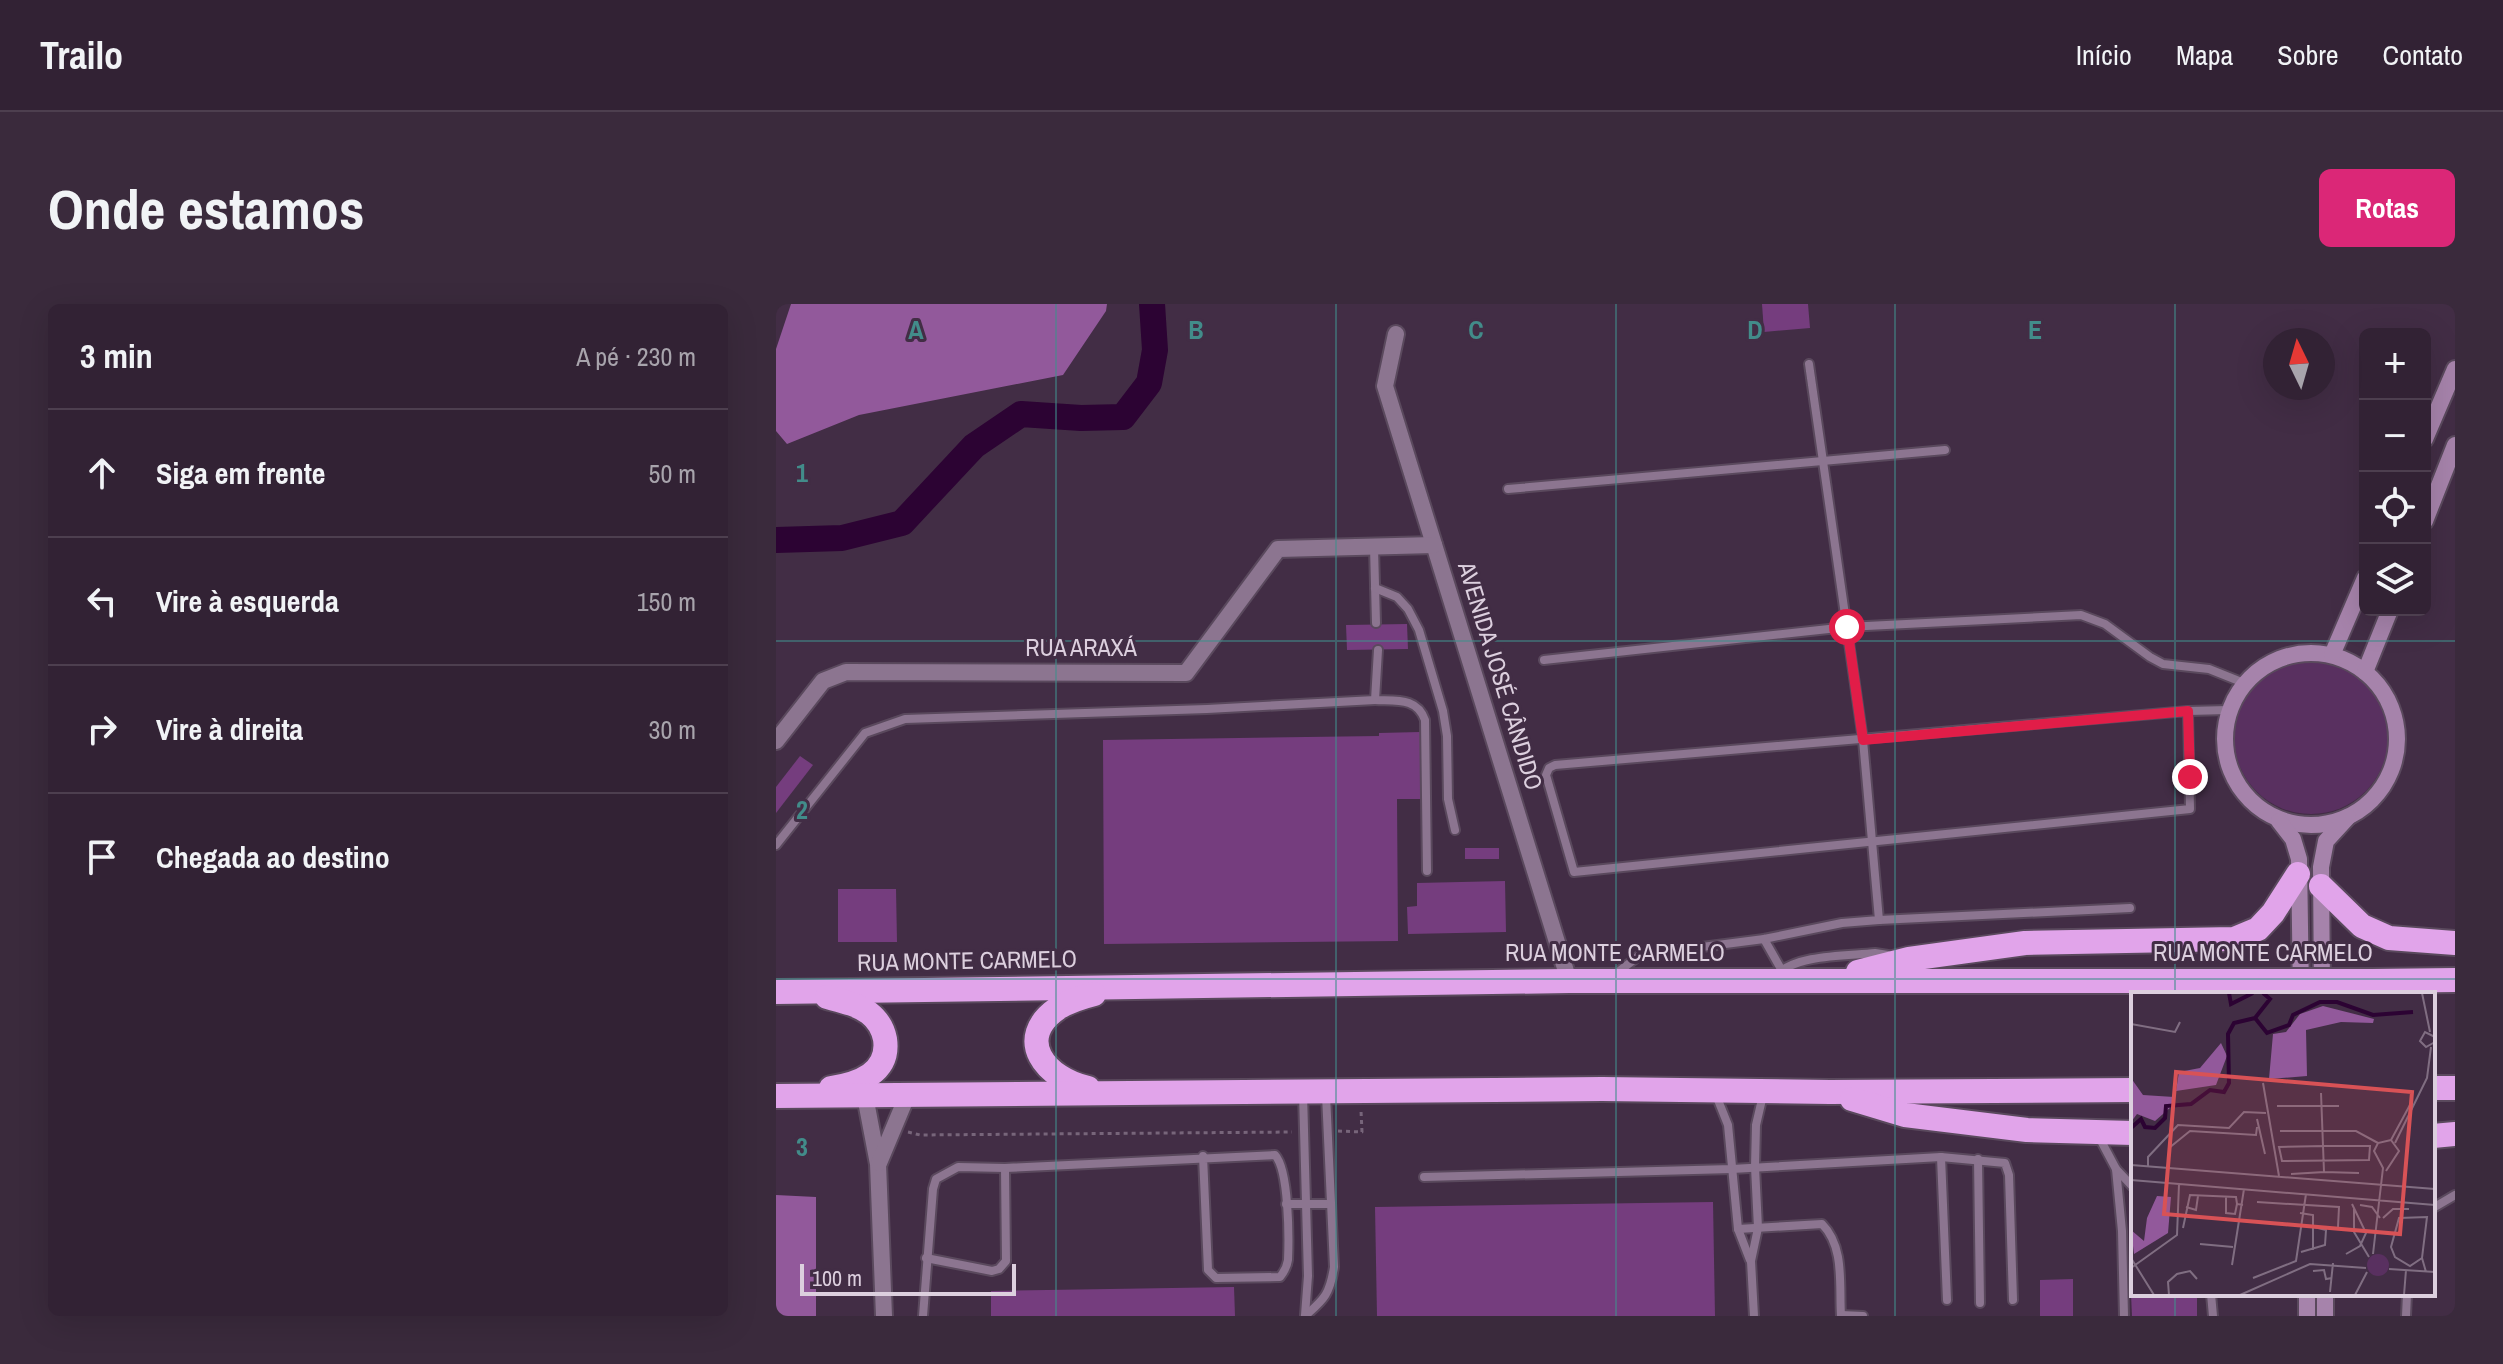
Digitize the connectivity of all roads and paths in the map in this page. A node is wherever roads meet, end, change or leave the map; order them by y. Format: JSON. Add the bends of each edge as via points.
{"nodes":[{"id":1,"x":1396,"y":334,"type":"dead end"},
{"id":2,"x":1809,"y":364,"type":"dead end"},
{"id":3,"x":2455,"y":369,"type":"edge"},
{"id":4,"x":2431,"y":425,"type":"edge"},
{"id":5,"x":2455,"y":445,"type":"edge"},
{"id":6,"x":1945,"y":450,"type":"dead end"},
{"id":7,"x":1823,"y":460,"type":"junction"},
{"id":8,"x":1508,"y":489,"type":"dead end"},
{"id":9,"x":2431,"y":506,"type":"edge"},
{"id":10,"x":1434,"y":545,"type":"junction"},
{"id":11,"x":1374,"y":546,"type":"junction"},
{"id":12,"x":1375,"y":588,"type":"junction"},
{"id":13,"x":2359,"y":592,"type":"edge"},
{"id":14,"x":2388,"y":616,"type":"edge"},
{"id":15,"x":1376,"y":623,"type":"dead end"},
{"id":16,"x":1847,"y":627,"type":"junction"},
{"id":17,"x":1378,"y":650,"type":"dead end"},
{"id":18,"x":2332,"y":655,"type":"junction"},
{"id":19,"x":1544,"y":660,"type":"dead end"},
{"id":20,"x":2365,"y":672,"type":"junction"},
{"id":21,"x":2244,"y":683,"type":"junction"},
{"id":22,"x":1375,"y":700,"type":"junction"},
{"id":23,"x":2228,"y":710,"type":"junction"},
{"id":24,"x":2188,"y":711,"type":"junction"},
{"id":25,"x":1863,"y":740,"type":"junction"},
{"id":26,"x":776,"y":741,"type":"edge"},
{"id":27,"x":2348,"y":817,"type":"junction"},
{"id":28,"x":2279,"y":821,"type":"junction"},
{"id":29,"x":1455,"y":830,"type":"dead end"},
{"id":30,"x":1873,"y":840,"type":"junction"},
{"id":31,"x":776,"y":845,"type":"edge"},
{"id":32,"x":1427,"y":871,"type":"dead end"},
{"id":33,"x":2298,"y":874,"type":"junction"},
{"id":34,"x":2321,"y":886,"type":"junction"},
{"id":35,"x":2130,"y":908,"type":"dead end"},
{"id":36,"x":1879,"y":920,"type":"junction"},
{"id":37,"x":1764,"y":939,"type":"junction"},
{"id":38,"x":2455,"y":943,"type":"edge"},
{"id":39,"x":1909,"y":959,"type":"junction"},
{"id":40,"x":1776,"y":975,"type":"junction"},
{"id":41,"x":1832,"y":980,"type":"junction"},
{"id":42,"x":2455,"y":980,"type":"edge"},
{"id":43,"x":1569,"y":981,"type":"junction"},
{"id":44,"x":1606,"y":981,"type":"junction"},
{"id":45,"x":1124,"y":988,"type":"junction"},
{"id":46,"x":780,"y":992,"type":"edge"},
{"id":47,"x":2301,"y":992,"type":"edge"},
{"id":48,"x":2322,"y":992,"type":"edge"},
{"id":49,"x":1714,"y":1090,"type":"junction"},
{"id":50,"x":1764,"y":1090,"type":"junction"},
{"id":51,"x":2131,"y":1090,"type":"edge"},
{"id":52,"x":1314,"y":1092,"type":"junction"},
{"id":53,"x":1360,"y":1092,"type":"junction"},
{"id":54,"x":1830,"y":1092,"type":"junction"},
{"id":55,"x":1113,"y":1094,"type":"junction"},
{"id":56,"x":781,"y":1096,"type":"edge"},
{"id":57,"x":865,"y":1096,"type":"junction"},
{"id":58,"x":907,"y":1096,"type":"junction"},
{"id":59,"x":893,"y":1129,"type":"junction"},
{"id":60,"x":1326,"y":1131,"type":"junction"},
{"id":61,"x":1305,"y":1132,"type":"junction"},
{"id":62,"x":2097,"y":1133,"type":"junction"},
{"id":63,"x":2131,"y":1133,"type":"edge"},
{"id":64,"x":2455,"y":1134,"type":"edge"},
{"id":65,"x":2435,"y":1136,"type":"edge"},
{"id":66,"x":1203,"y":1156,"type":"junction"},
{"id":67,"x":1941,"y":1157,"type":"junction"},
{"id":68,"x":1978,"y":1159,"type":"junction"},
{"id":69,"x":878,"y":1164,"type":"junction"},
{"id":70,"x":1755,"y":1167,"type":"junction"},
{"id":71,"x":1005,"y":1168,"type":"junction"},
{"id":72,"x":1732,"y":1169,"type":"junction"},
{"id":73,"x":2116,"y":1169,"type":"junction"},
{"id":74,"x":1424,"y":1177,"type":"dead end"},
{"id":75,"x":2131,"y":1185,"type":"edge"},
{"id":76,"x":2455,"y":1195,"type":"edge"},
{"id":77,"x":1306,"y":1202,"type":"junction"},
{"id":78,"x":1286,"y":1204,"type":"junction"},
{"id":79,"x":1330,"y":1204,"type":"junction"},
{"id":80,"x":2435,"y":1207,"type":"edge"},
{"id":81,"x":1758,"y":1228,"type":"junction"},
{"id":82,"x":1738,"y":1229,"type":"junction"},
{"id":83,"x":926,"y":1258,"type":"junction"},
{"id":84,"x":1751,"y":1261,"type":"junction"},
{"id":85,"x":1308,"y":1293,"type":"junction"},
{"id":86,"x":2211,"y":1296,"type":"edge"},
{"id":87,"x":2407,"y":1296,"type":"edge"},
{"id":88,"x":1947,"y":1300,"type":"dead end"},
{"id":89,"x":2013,"y":1300,"type":"dead end"},
{"id":90,"x":1322,"y":1301,"type":"junction"},
{"id":91,"x":1980,"y":1303,"type":"dead end"},
{"id":92,"x":1841,"y":1315,"type":"edge"},
{"id":93,"x":884,"y":1316,"type":"edge"},
{"id":94,"x":923,"y":1316,"type":"edge"},
{"id":95,"x":1305,"y":1316,"type":"edge"},
{"id":96,"x":1754,"y":1316,"type":"edge"},
{"id":97,"x":1863,"y":1316,"type":"edge"},
{"id":98,"x":2124,"y":1316,"type":"edge"},
{"id":99,"x":2213,"y":1316,"type":"edge"},
{"id":100,"x":2406,"y":1316,"type":"edge"}],
"edges":[{"from":1,"to":10,"type":"street","name":"AVENIDA JOSÉ CÂNDIDO","via":[[1385,386]]},
{"from":2,"to":7,"type":"lane"},
{"from":3,"to":4,"type":"street"},
{"from":5,"to":9,"type":"street"},
{"from":6,"to":7,"type":"lane"},
{"from":7,"to":8,"type":"lane"},
{"from":7,"to":16,"type":"lane"},
{"from":10,"to":11,"type":"street"},
{"from":10,"to":43,"type":"street","name":"AVENIDA JOSÉ CÂNDIDO"},
{"from":11,"to":12,"type":"lane"},
{"from":11,"to":26,"type":"street","name":"RUA ARAXÁ","via":[[1278,549],[1186,673],[846,672],[823,681]]},
{"from":12,"to":15,"type":"lane"},
{"from":12,"to":29,"type":"lane","via":[[1397,597],[1419,630],[1443,711]]},
{"from":13,"to":18,"type":"street"},
{"from":14,"to":20,"type":"street"},
{"from":16,"to":19,"type":"lane"},
{"from":16,"to":21,"type":"lane","via":[[2081,615],[2105,624],[2163,664],[2209,669]]},
{"from":16,"to":25,"type":"lane"},
{"from":17,"to":22,"type":"lane"},
{"from":18,"to":20,"type":"street"},
{"from":18,"to":21,"type":"street","via":[[2300,653],[2269,663]]},
{"from":20,"to":27,"type":"street","via":[[2388,698],[2398,731],[2395,765],[2378,795]]},
{"from":21,"to":23,"type":"street"},
{"from":22,"to":31,"type":"lane","via":[[905,719],[865,733]]},
{"from":22,"to":32,"type":"lane","via":[[1412,702],[1425,720]]},
{"from":23,"to":24,"type":"lane"},
{"from":23,"to":28,"type":"street","via":[[2223,743],[2231,776],[2251,803]]},
{"from":24,"to":25,"type":"lane"},
{"from":24,"to":30,"type":"lane","via":[[2190,809]]},
{"from":25,"to":30,"type":"lane"},
{"from":25,"to":30,"type":"lane","via":[[1555,765],[1546,775],[1574,872]]},
{"from":27,"to":28,"type":"street","via":[[2316,827]]},
{"from":27,"to":34,"type":"street","via":[[2326,841]]},
{"from":28,"to":33,"type":"street","via":[[2293,839]]},
{"from":30,"to":36,"type":"lane"},
{"from":33,"to":39,"type":"highway","via":[[2258,929],[2234,939],[2025,943]]},
{"from":33,"to":47,"type":"street"},
{"from":34,"to":38,"type":"highway","via":[[2362,926],[2389,938]]},
{"from":34,"to":48,"type":"street"},
{"from":35,"to":36,"type":"lane"},
{"from":36,"to":37,"type":"lane"},
{"from":37,"to":40,"type":"lane"},
{"from":37,"to":44,"type":"lane","via":[[1640,955]]},
{"from":39,"to":40,"type":"lane","via":[[1875,953],[1797,961]]},
{"from":39,"to":41,"type":"highway"},
{"from":40,"to":41,"type":"highway","name":"RUA MONTE CARMELO"},
{"from":40,"to":44,"type":"highway","name":"RUA MONTE CARMELO"},
{"from":41,"to":42,"type":"highway","name":"RUA MONTE CARMELO","bridge":true},
{"from":43,"to":44,"type":"highway","name":"RUA MONTE CARMELO"},
{"from":43,"to":45,"type":"highway","name":"RUA MONTE CARMELO"},
{"from":45,"to":46,"type":"highway","name":"RUA MONTE CARMELO"},
{"from":45,"to":55,"type":"highway","via":[[1059,1007],[1039,1032],[1044,1066],[1057,1077]]},
{"from":46,"to":56,"type":"highway","via":[[859,1007],[880,1024],[885,1051],[882,1063],[859,1082]]},
{"from":49,"to":50,"type":"highway"},
{"from":49,"to":53,"type":"highway"},
{"from":49,"to":72,"type":"lane","via":[[1728,1125]]},
{"from":50,"to":54,"type":"highway"},
{"from":50,"to":70,"type":"lane"},
{"from":51,"to":54,"type":"highway"},
{"from":52,"to":53,"type":"highway"},
{"from":52,"to":55,"type":"highway"},
{"from":52,"to":60,"type":"lane"},
{"from":52,"to":61,"type":"lane"},
{"from":53,"to":60,"type":"path","via":[[1362,1132]]},
{"from":54,"to":62,"type":"highway","via":[[1905,1115]]},
{"from":55,"to":58,"type":"highway"},
{"from":56,"to":57,"type":"highway"},
{"from":57,"to":58,"type":"highway"},
{"from":57,"to":69,"type":"street"},
{"from":58,"to":59,"type":"street"},
{"from":59,"to":61,"type":"path","via":[[920,1135]]},
{"from":59,"to":69,"type":"street"},
{"from":60,"to":79,"type":"lane"},
{"from":61,"to":77,"type":"lane"},
{"from":62,"to":63,"type":"highway"},
{"from":62,"to":73,"type":"lane"},
{"from":64,"to":65,"type":"highway"},
{"from":66,"to":71,"type":"lane"},
{"from":66,"to":78,"type":"lane","via":[[1275,1155],[1281,1163]]},
{"from":66,"to":78,"type":"lane","via":[[1211,1276],[1280,1277],[1288,1262]]},
{"from":67,"to":68,"type":"lane"},
{"from":67,"to":70,"type":"lane"},
{"from":67,"to":88,"type":"lane"},
{"from":68,"to":89,"type":"lane","via":[[2005,1163],[2009,1175]]},
{"from":68,"to":91,"type":"lane"},
{"from":69,"to":93,"type":"street"},
{"from":70,"to":72,"type":"lane"},
{"from":70,"to":81,"type":"lane"},
{"from":71,"to":83,"type":"lane","via":[[958,1167],[936,1179]]},
{"from":71,"to":83,"type":"lane","via":[[1006,1261],[999,1269]]},
{"from":72,"to":74,"type":"lane"},
{"from":72,"to":82,"type":"lane"},
{"from":73,"to":75,"type":"lane"},
{"from":73,"to":98,"type":"lane"},
{"from":76,"to":80,"type":"lane"},
{"from":77,"to":78,"type":"lane"},
{"from":77,"to":79,"type":"lane"},
{"from":77,"to":85,"type":"lane"},
{"from":79,"to":90,"type":"lane","via":[[1334,1267]]},
{"from":81,"to":82,"type":"lane"},
{"from":81,"to":84,"type":"lane"},
{"from":81,"to":92,"type":"lane","via":[[1822,1224],[1833,1234]]},
{"from":82,"to":84,"type":"lane"},
{"from":83,"to":94,"type":"lane"},
{"from":84,"to":96,"type":"lane"},
{"from":85,"to":90,"type":"lane"},
{"from":85,"to":95,"type":"lane"},
{"from":86,"to":99,"type":"lane"},
{"from":87,"to":100,"type":"lane"},
{"from":90,"to":95,"type":"lane"},
{"from":92,"to":97,"type":"lane"}]}
